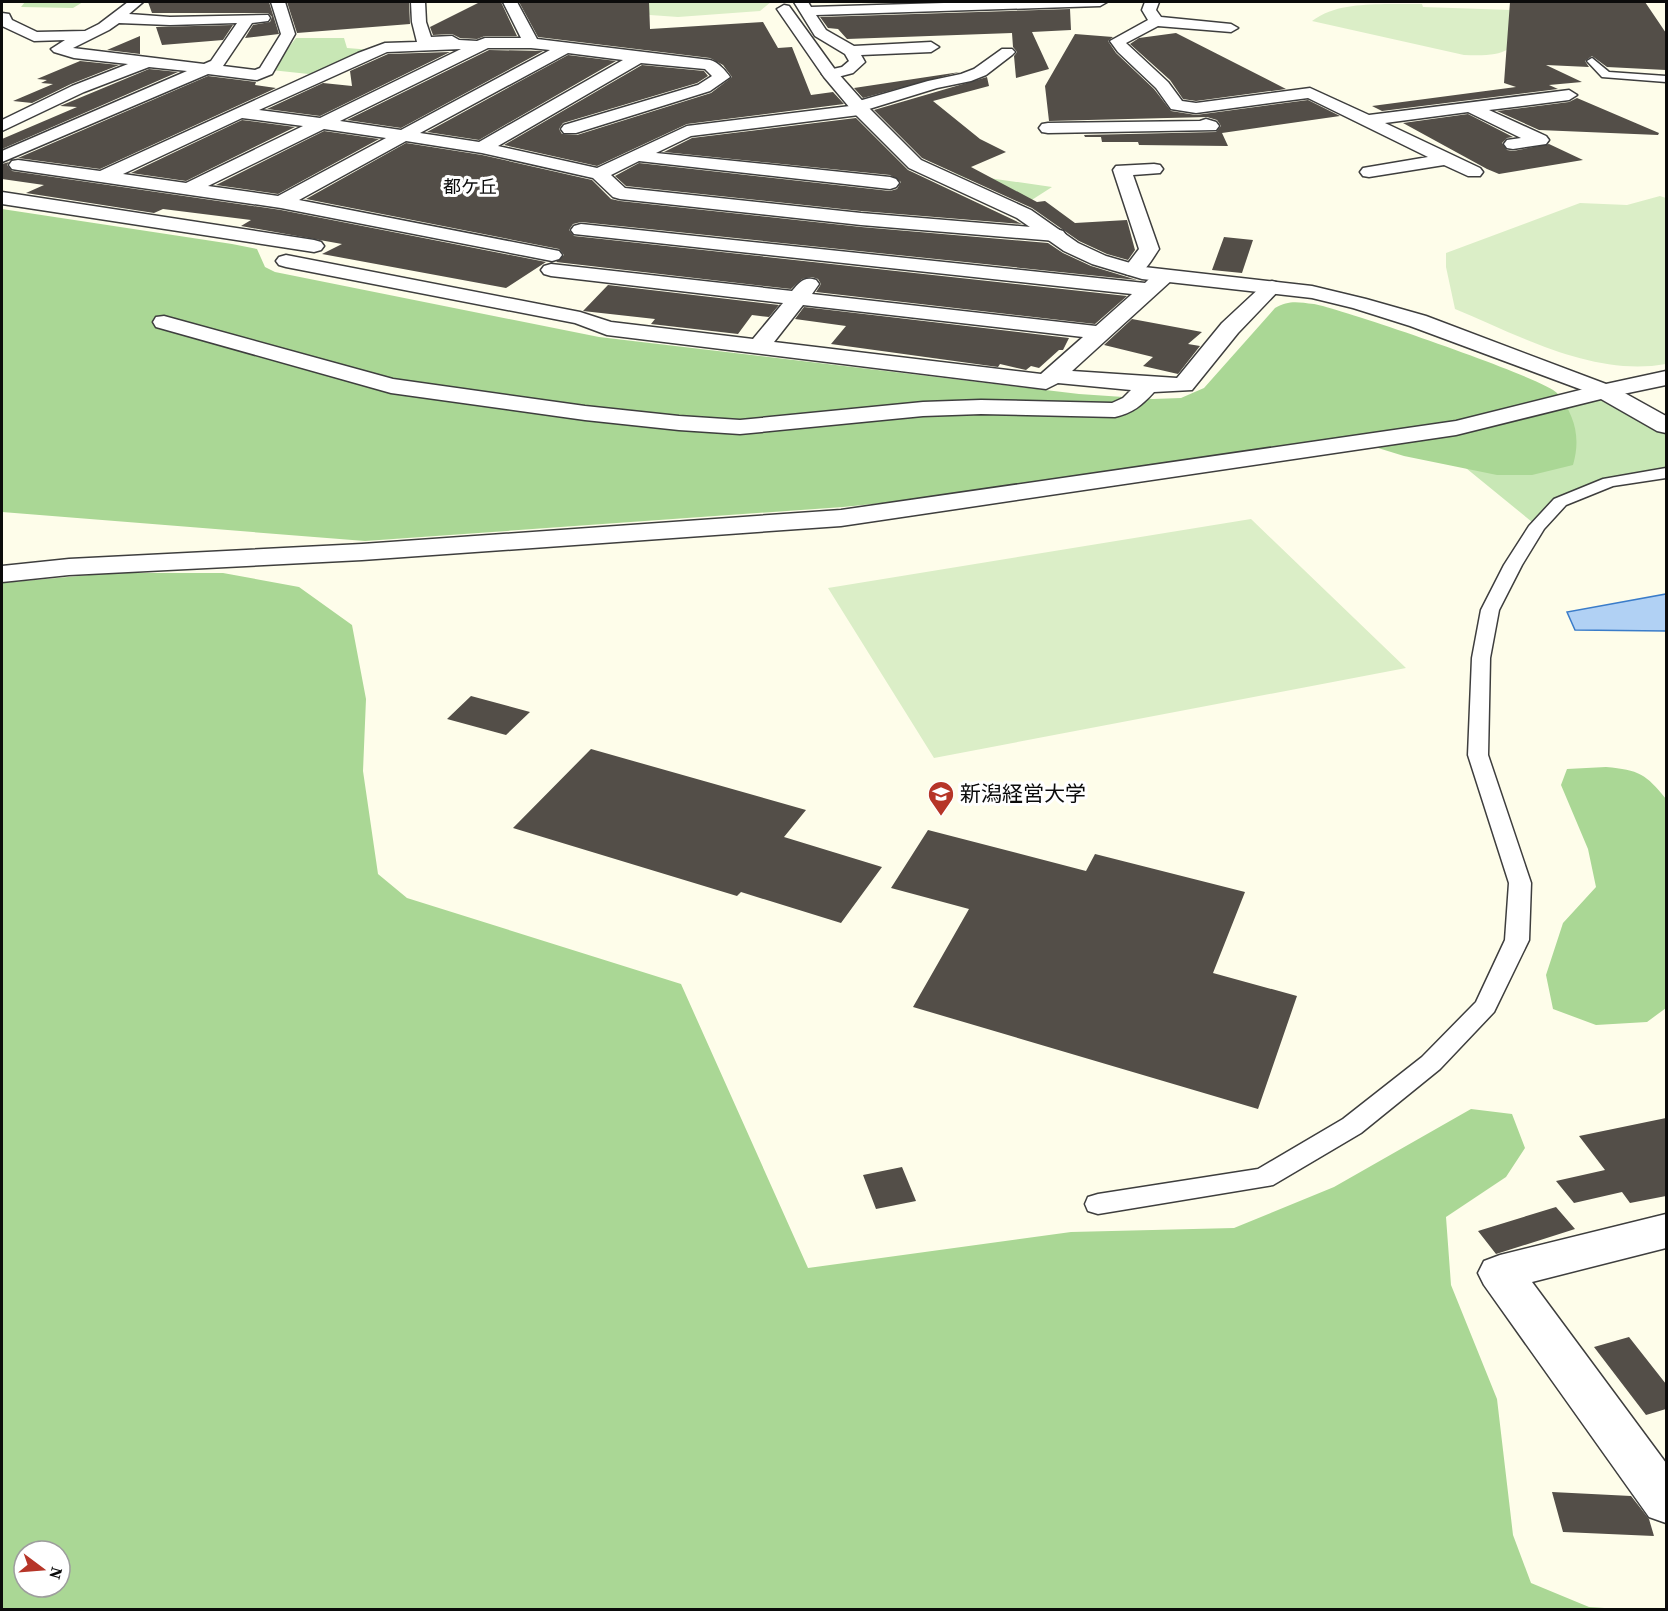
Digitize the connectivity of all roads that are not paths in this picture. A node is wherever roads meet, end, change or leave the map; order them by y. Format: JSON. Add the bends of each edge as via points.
{"nodes":[{"id":1,"x":136,"y":2,"type":"edge"},
{"id":2,"x":418,"y":2,"type":"edge"},
{"id":3,"x":510,"y":2,"type":"edge"},
{"id":4,"x":825,"y":2,"type":"edge"},
{"id":5,"x":1101,"y":2,"type":"edge"},
{"id":6,"x":1152,"y":2,"type":"edge"},
{"id":7,"x":802,"y":5,"type":"edge"},
{"id":8,"x":1038,"y":8,"type":"edge"},
{"id":9,"x":280,"y":9,"type":"edge"},
{"id":10,"x":784,"y":9,"type":"dead end"},
{"id":11,"x":6,"y":15,"type":"edge"},
{"id":12,"x":246,"y":20,"type":"junction"},
{"id":13,"x":1156,"y":21,"type":"junction"},
{"id":14,"x":110,"y":22,"type":"junction"},
{"id":15,"x":815,"y":24,"type":"junction"},
{"id":16,"x":1231,"y":28,"type":"dead end"},
{"id":17,"x":88,"y":34,"type":"junction"},
{"id":18,"x":173,"y":36,"type":"dead end"},
{"id":19,"x":34,"y":37,"type":"junction"},
{"id":20,"x":530,"y":39,"type":"junction"},
{"id":21,"x":484,"y":43,"type":"junction"},
{"id":22,"x":12,"y":44,"type":"dead end"},
{"id":23,"x":931,"y":47,"type":"dead end"},
{"id":24,"x":563,"y":49,"type":"junction"},
{"id":25,"x":851,"y":51,"type":"junction"},
{"id":26,"x":1007,"y":52,"type":"dead end"},
{"id":27,"x":638,"y":58,"type":"junction"},
{"id":28,"x":1592,"y":61,"type":"dead end"},
{"id":29,"x":147,"y":62,"type":"junction"},
{"id":30,"x":207,"y":69,"type":"junction"},
{"id":31,"x":266,"y":71,"type":"junction"},
{"id":32,"x":231,"y":72,"type":"junction"},
{"id":33,"x":830,"y":74,"type":"junction"},
{"id":34,"x":318,"y":77,"type":"junction"},
{"id":35,"x":1666,"y":79,"type":"edge"},
{"id":36,"x":1569,"y":95,"type":"dead end"},
{"id":37,"x":1177,"y":105,"type":"junction"},
{"id":38,"x":1472,"y":108,"type":"junction"},
{"id":39,"x":638,"y":109,"type":"junction"},
{"id":40,"x":859,"y":109,"type":"junction"},
{"id":41,"x":240,"y":113,"type":"junction"},
{"id":42,"x":1367,"y":120,"type":"junction"},
{"id":43,"x":321,"y":123,"type":"junction"},
{"id":44,"x":676,"y":123,"type":"junction"},
{"id":45,"x":2,"y":126,"type":"edge"},
{"id":46,"x":1048,"y":128,"type":"dead end"},
{"id":47,"x":570,"y":129,"type":"dead end"},
{"id":48,"x":407,"y":135,"type":"junction"},
{"id":49,"x":1514,"y":144,"type":"dead end"},
{"id":50,"x":482,"y":148,"type":"junction"},
{"id":51,"x":637,"y":156,"type":"junction"},
{"id":52,"x":2,"y":157,"type":"edge"},
{"id":53,"x":1446,"y":159,"type":"junction"},
{"id":54,"x":915,"y":164,"type":"junction"},
{"id":55,"x":10,"y":168,"type":"edge"},
{"id":56,"x":1154,"y":170,"type":"dead end"},
{"id":57,"x":1369,"y":172,"type":"dead end"},
{"id":58,"x":1474,"y":172,"type":"dead end"},
{"id":59,"x":599,"y":174,"type":"junction"},
{"id":60,"x":104,"y":176,"type":"junction"},
{"id":61,"x":890,"y":183,"type":"junction"},
{"id":62,"x":188,"y":189,"type":"junction"},
{"id":63,"x":2,"y":198,"type":"edge"},
{"id":64,"x":281,"y":202,"type":"junction"},
{"id":65,"x":610,"y":204,"type":"junction"},
{"id":66,"x":372,"y":218,"type":"junction"},
{"id":67,"x":861,"y":219,"type":"junction"},
{"id":68,"x":581,"y":230,"type":"junction"},
{"id":69,"x":1056,"y":235,"type":"junction"},
{"id":70,"x":314,"y":246,"type":"junction"},
{"id":71,"x":831,"y":256,"type":"junction"},
{"id":72,"x":1133,"y":270,"type":"junction"},
{"id":73,"x":551,"y":277,"type":"junction"},
{"id":74,"x":1157,"y":283,"type":"junction"},
{"id":75,"x":1272,"y":287,"type":"junction"},
{"id":76,"x":798,"y":297,"type":"junction"},
{"id":77,"x":580,"y":318,"type":"junction"},
{"id":78,"x":164,"y":322,"type":"dead end"},
{"id":79,"x":1101,"y":333,"type":"junction"},
{"id":80,"x":758,"y":347,"type":"junction"},
{"id":81,"x":1052,"y":376,"type":"junction"},
{"id":82,"x":1666,"y":378,"type":"edge"},
{"id":83,"x":1149,"y":384,"type":"junction"},
{"id":84,"x":1604,"y":391,"type":"junction"},
{"id":85,"x":1666,"y":426,"type":"edge"},
{"id":86,"x":1666,"y":473,"type":"edge"},
{"id":87,"x":2,"y":574,"type":"edge"},
{"id":88,"x":1098,"y":1204,"type":"dead end"},
{"id":89,"x":1666,"y":1231,"type":"edge"},
{"id":90,"x":1666,"y":1501,"type":"edge"}],
"edges":[{"from":1,"to":14,"type":"street"},
{"from":2,"to":20,"type":"street","via":[[425,42]]},
{"from":3,"to":20,"type":"street"},
{"from":4,"to":7,"type":"street"},
{"from":5,"to":8,"type":"street"},
{"from":6,"to":13,"type":"street","via":[[1149,10]]},
{"from":7,"to":8,"type":"street"},
{"from":7,"to":15,"type":"street"},
{"from":8,"to":15,"type":"street"},
{"from":9,"to":12,"type":"street"},
{"from":9,"to":31,"type":"street","via":[[288,34]]},
{"from":10,"to":33,"type":"street"},
{"from":11,"to":19,"type":"street","via":[[5,22]]},
{"from":12,"to":14,"type":"street"},
{"from":12,"to":30,"type":"street","via":[[226,42],[217,64]]},
{"from":13,"to":16,"type":"street"},
{"from":13,"to":37,"type":"street","via":[[1118,41],[1162,84]]},
{"from":14,"to":17,"type":"street"},
{"from":14,"to":18,"type":"street"},
{"from":15,"to":25,"type":"street","via":[[820,33]]},
{"from":17,"to":19,"type":"street"},
{"from":17,"to":29,"type":"street","via":[[59,49]]},
{"from":19,"to":22,"type":"street"},
{"from":20,"to":21,"type":"street"},
{"from":20,"to":24,"type":"street"},
{"from":21,"to":34,"type":"street","via":[[385,48]]},
{"from":21,"to":43,"type":"street"},
{"from":23,"to":25,"type":"street"},
{"from":24,"to":27,"type":"street"},
{"from":24,"to":48,"type":"street"},
{"from":25,"to":33,"type":"street","via":[[857,62],[847,70]]},
{"from":26,"to":40,"type":"street","via":[[965,78]]},
{"from":27,"to":39,"type":"street","via":[[710,65],[722,77],[704,88]]},
{"from":27,"to":50,"type":"street"},
{"from":28,"to":35,"type":"lane","via":[[1606,75]]},
{"from":29,"to":30,"type":"street"},
{"from":29,"to":45,"type":"street","via":[[78,89]]},
{"from":30,"to":32,"type":"street"},
{"from":30,"to":52,"type":"street"},
{"from":31,"to":32,"type":"street","via":[[257,75]]},
{"from":31,"to":34,"type":"street"},
{"from":32,"to":55,"type":"street"},
{"from":33,"to":40,"type":"street"},
{"from":34,"to":41,"type":"street"},
{"from":36,"to":38,"type":"street"},
{"from":37,"to":42,"type":"street","via":[[1196,108],[1310,93]]},
{"from":37,"to":46,"type":"street","via":[[1210,126]]},
{"from":38,"to":42,"type":"street"},
{"from":38,"to":49,"type":"street","via":[[1540,140]]},
{"from":39,"to":44,"type":"street"},
{"from":39,"to":47,"type":"street"},
{"from":40,"to":44,"type":"street"},
{"from":40,"to":54,"type":"street"},
{"from":41,"to":43,"type":"street"},
{"from":41,"to":60,"type":"street"},
{"from":42,"to":53,"type":"street"},
{"from":43,"to":48,"type":"street"},
{"from":43,"to":62,"type":"street"},
{"from":44,"to":51,"type":"street"},
{"from":48,"to":50,"type":"street"},
{"from":48,"to":64,"type":"street"},
{"from":50,"to":59,"type":"street"},
{"from":51,"to":59,"type":"street"},
{"from":51,"to":61,"type":"street"},
{"from":53,"to":57,"type":"street"},
{"from":53,"to":58,"type":"street"},
{"from":54,"to":61,"type":"street"},
{"from":54,"to":69,"type":"street","via":[[993,198]]},
{"from":55,"to":60,"type":"street"},
{"from":56,"to":72,"type":"street","via":[[1122,170],[1149,249]]},
{"from":59,"to":65,"type":"street"},
{"from":60,"to":62,"type":"street"},
{"from":61,"to":67,"type":"street"},
{"from":62,"to":64,"type":"street"},
{"from":63,"to":70,"type":"street"},
{"from":64,"to":66,"type":"street"},
{"from":65,"to":67,"type":"street"},
{"from":65,"to":68,"type":"street"},
{"from":66,"to":70,"type":"street"},
{"from":66,"to":73,"type":"street"},
{"from":67,"to":69,"type":"street"},
{"from":67,"to":71,"type":"street"},
{"from":68,"to":71,"type":"street"},
{"from":68,"to":73,"type":"street"},
{"from":69,"to":72,"type":"street","via":[[1090,256]]},
{"from":70,"to":77,"type":"street","via":[[286,261]]},
{"from":71,"to":74,"type":"street"},
{"from":71,"to":76,"type":"street"},
{"from":72,"to":74,"type":"street"},
{"from":73,"to":76,"type":"street"},
{"from":73,"to":77,"type":"street"},
{"from":74,"to":75,"type":"street"},
{"from":74,"to":79,"type":"street"},
{"from":75,"to":83,"type":"street","via":[[1230,328],[1184,385]]},
{"from":75,"to":84,"type":"street","via":[[1312,292],[1418,321]]},
{"from":76,"to":79,"type":"street"},
{"from":76,"to":80,"type":"street"},
{"from":77,"to":80,"type":"street","via":[[608,328]]},
{"from":78,"to":83,"type":"street","via":[[391,386],[585,414],[740,428],[969,407],[1115,410],[1131,403]]},
{"from":79,"to":81,"type":"street"},
{"from":80,"to":81,"type":"street","via":[[1046,382]]},
{"from":81,"to":83,"type":"street"},
{"from":82,"to":84,"type":"street"},
{"from":84,"to":85,"type":"street"},
{"from":84,"to":87,"type":"street","via":[[1456,428],[842,518]]},
{"from":86,"to":88,"type":"lane","via":[[1609,482],[1560,502],[1537,526],[1490,610],[1480,658],[1478,756],[1520,883],[1517,940],[1486,1006],[1431,1063],[1352,1126],[1264,1178]]},
{"from":89,"to":90,"type":"street","via":[[1500,1273]]}]}
